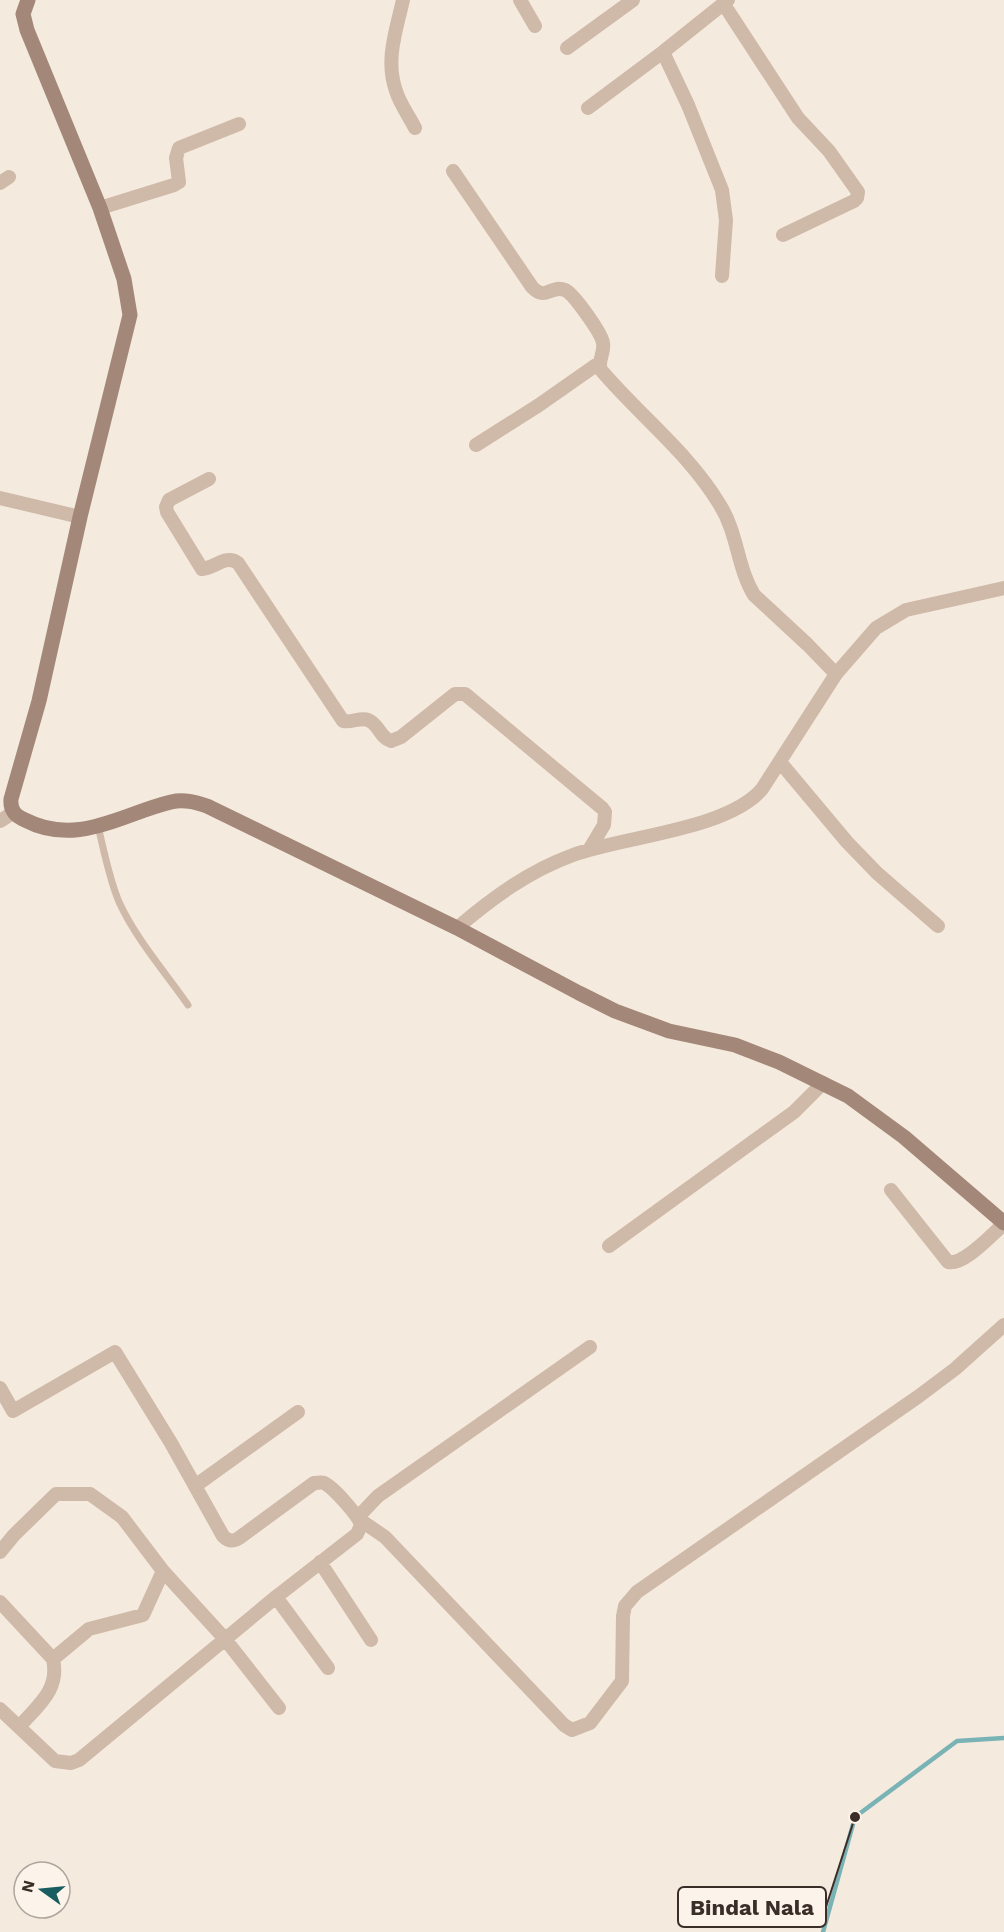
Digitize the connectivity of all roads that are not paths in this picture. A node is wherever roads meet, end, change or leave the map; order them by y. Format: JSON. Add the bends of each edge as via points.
{"nodes":[{"id":1,"x":28,"y":0,"type":"edge"},
{"id":2,"x":403,"y":0,"type":"edge"},
{"id":3,"x":520,"y":0,"type":"edge"},
{"id":4,"x":633,"y":0,"type":"edge"},
{"id":5,"x":726,"y":2,"type":"edge"},
{"id":6,"x":536,"y":26,"type":"dead end"},
{"id":7,"x":567,"y":48,"type":"dead end"},
{"id":8,"x":663,"y":52,"type":"junction"},
{"id":9,"x":588,"y":108,"type":"dead end"},
{"id":10,"x":239,"y":124,"type":"dead end"},
{"id":11,"x":415,"y":128,"type":"dead end"},
{"id":12,"x":453,"y":171,"type":"dead end"},
{"id":13,"x":100,"y":208,"type":"junction"},
{"id":14,"x":783,"y":235,"type":"dead end"},
{"id":15,"x":722,"y":276,"type":"dead end"},
{"id":16,"x":599,"y":363,"type":"junction"},
{"id":17,"x":476,"y":445,"type":"dead end"},
{"id":18,"x":209,"y":479,"type":"dead end"},
{"id":19,"x":0,"y":498,"type":"edge"},
{"id":20,"x":80,"y":516,"type":"junction"},
{"id":21,"x":1004,"y":588,"type":"edge"},
{"id":22,"x":836,"y":674,"type":"junction"},
{"id":23,"x":780,"y":762,"type":"junction"},
{"id":24,"x":14,"y":812,"type":"junction"},
{"id":25,"x":0,"y":821,"type":"edge"},
{"id":26,"x":98,"y":826,"type":"junction"},
{"id":27,"x":589,"y":850,"type":"junction"},
{"id":28,"x":938,"y":926,"type":"dead end"},
{"id":29,"x":457,"y":928,"type":"junction"},
{"id":30,"x":188,"y":1005,"type":"dead end"},
{"id":31,"x":823,"y":1083,"type":"junction"},
{"id":32,"x":891,"y":1190,"type":"dead end"},
{"id":33,"x":1004,"y":1223,"type":"edge"},
{"id":34,"x":609,"y":1246,"type":"dead end"},
{"id":35,"x":1003,"y":1327,"type":"edge"},
{"id":36,"x":590,"y":1347,"type":"dead end"},
{"id":37,"x":0,"y":1388,"type":"edge"},
{"id":38,"x":298,"y":1412,"type":"dead end"},
{"id":39,"x":195,"y":1486,"type":"junction"},
{"id":40,"x":359,"y":1518,"type":"junction"},
{"id":41,"x":0,"y":1552,"type":"edge"},
{"id":42,"x":320,"y":1562,"type":"junction"},
{"id":43,"x":163,"y":1571,"type":"junction"},
{"id":44,"x":276,"y":1597,"type":"junction"},
{"id":45,"x":0,"y":1602,"type":"edge"},
{"id":46,"x":225,"y":1639,"type":"junction"},
{"id":47,"x":371,"y":1640,"type":"dead end"},
{"id":48,"x":53,"y":1659,"type":"junction"},
{"id":49,"x":328,"y":1668,"type":"dead end"},
{"id":50,"x":0,"y":1708,"type":"edge"},
{"id":51,"x":279,"y":1708,"type":"dead end"},
{"id":52,"x":19,"y":1727,"type":"junction"}],
"edges":[{"from":1,"to":13,"type":"street","via":[[23,14],[27,30]]},
{"from":2,"to":11,"type":"street","via":[[390,71],[396,93]]},
{"from":3,"to":6,"type":"street"},
{"from":4,"to":7,"type":"street"},
{"from":5,"to":8,"type":"street"},
{"from":5,"to":14,"type":"street","via":[[798,118],[829,151],[858,192],[854,201]]},
{"from":8,"to":9,"type":"street"},
{"from":8,"to":15,"type":"street","via":[[722,190],[726,220]]},
{"from":10,"to":13,"type":"street","via":[[179,148],[179,182]]},
{"from":12,"to":16,"type":"street","via":[[532,287],[540,294],[557,288],[564,290],[577,302],[602,337],[604,348]]},
{"from":13,"to":20,"type":"street","via":[[124,279],[130,315]]},
{"from":16,"to":17,"type":"street"},
{"from":16,"to":22,"type":"street","via":[[606,376],[671,442],[712,493],[734,534],[742,569],[754,595]]},
{"from":18,"to":27,"type":"street","via":[[169,500],[167,512],[202,570],[228,560],[238,563],[343,721],[367,720],[391,741],[455,694],[465,694],[602,808],[604,825]]},
{"from":19,"to":20,"type":"street"},
{"from":20,"to":24,"type":"street","via":[[39,701],[11,799]]},
{"from":21,"to":22,"type":"street","via":[[906,610],[876,628]]},
{"from":22,"to":23,"type":"street"},
{"from":23,"to":27,"type":"street","via":[[755,796],[738,809]]},
{"from":23,"to":28,"type":"street","via":[[877,873]]},
{"from":24,"to":25,"type":"street"},
{"from":24,"to":26,"type":"street","via":[[36,826],[57,830]]},
{"from":26,"to":29,"type":"street","via":[[172,801],[193,801]]},
{"from":26,"to":30,"type":"lane","via":[[127,918]]},
{"from":27,"to":29,"type":"street","via":[[525,876]]},
{"from":29,"to":31,"type":"street","via":[[615,1011],[669,1031],[735,1045]]},
{"from":31,"to":33,"type":"street","via":[[848,1096],[904,1137]]},
{"from":31,"to":34,"type":"street","via":[[794,1112]]},
{"from":32,"to":33,"type":"street","via":[[948,1262],[954,1264]]},
{"from":35,"to":40,"type":"street","via":[[919,1396],[637,1592],[623,1616],[622,1681],[590,1723],[576,1729],[564,1725],[385,1537]]},
{"from":36,"to":40,"type":"street","via":[[378,1496]]},
{"from":37,"to":39,"type":"street","via":[[13,1411],[115,1352]]},
{"from":38,"to":39,"type":"street"},
{"from":39,"to":40,"type":"street","via":[[223,1536],[231,1541],[314,1483],[326,1484]]},
{"from":40,"to":42,"type":"street","via":[[357,1534]]},
{"from":41,"to":43,"type":"street","via":[[56,1494],[90,1494],[122,1517]]},
{"from":42,"to":44,"type":"street"},
{"from":42,"to":47,"type":"street"},
{"from":43,"to":46,"type":"street"},
{"from":43,"to":48,"type":"street","via":[[143,1615],[89,1629]]},
{"from":44,"to":46,"type":"street"},
{"from":44,"to":49,"type":"street"},
{"from":45,"to":48,"type":"street"},
{"from":46,"to":51,"type":"street"},
{"from":46,"to":52,"type":"street","via":[[79,1760],[56,1761]]},
{"from":48,"to":52,"type":"street","via":[[52,1688]]},
{"from":50,"to":52,"type":"street"}]}
